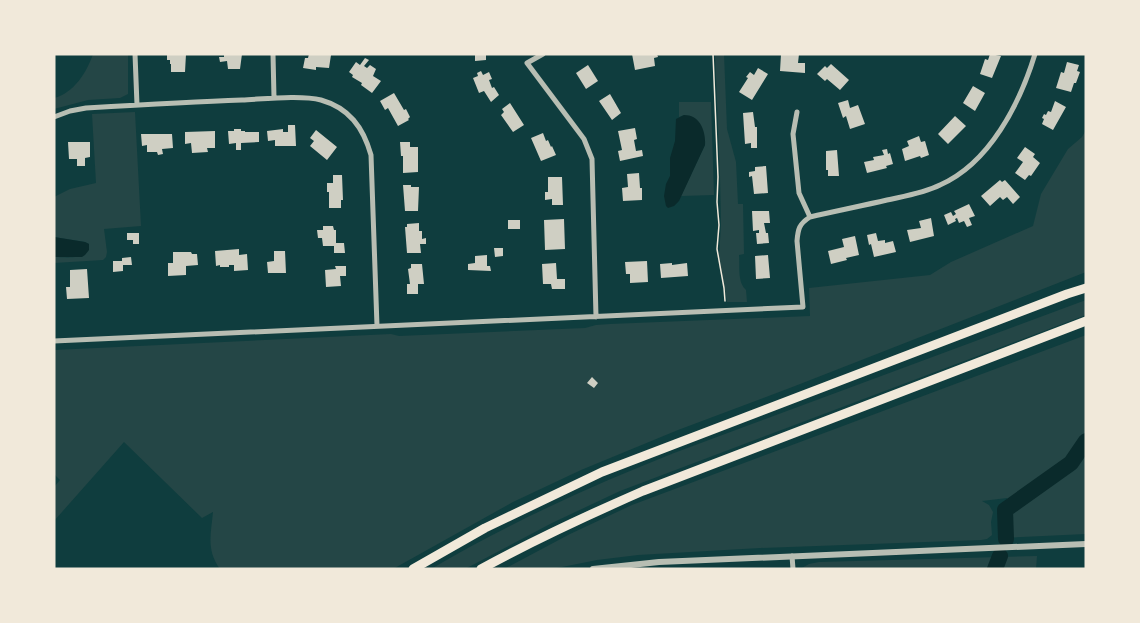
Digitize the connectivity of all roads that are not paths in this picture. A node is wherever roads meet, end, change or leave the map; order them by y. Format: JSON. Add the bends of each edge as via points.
{"nodes":[{"id":1,"x":135,"y":54,"type":"edge"},
{"id":2,"x":273,"y":54,"type":"edge"},
{"id":3,"x":543,"y":54,"type":"edge"},
{"id":4,"x":1035,"y":54,"type":"edge"},
{"id":5,"x":274,"y":98,"type":"junction"},
{"id":6,"x":137,"y":105,"type":"junction"},
{"id":7,"x":797,"y":112,"type":"dead end"},
{"id":8,"x":54,"y":117,"type":"edge"},
{"id":9,"x":810,"y":217,"type":"junction"},
{"id":10,"x":1086,"y":288,"type":"edge"},
{"id":11,"x":596,"y":317,"type":"junction"},
{"id":12,"x":1086,"y":321,"type":"edge"},
{"id":13,"x":377,"y":326,"type":"junction"},
{"id":14,"x":54,"y":341,"type":"edge"},
{"id":15,"x":1086,"y":544,"type":"edge"},
{"id":16,"x":792,"y":556,"type":"junction"},
{"id":17,"x":413,"y":569,"type":"edge"},
{"id":18,"x":481,"y":569,"type":"edge"},
{"id":19,"x":593,"y":569,"type":"edge"},
{"id":20,"x":793,"y":569,"type":"edge"}],
"edges":[{"from":1,"to":6,"type":"street"},
{"from":2,"to":5,"type":"street"},
{"from":3,"to":11,"type":"street","via":[[527,63],[584,139],[592,159]]},
{"from":4,"to":9,"type":"street","via":[[1027,78],[993,141],[956,177],[919,193]]},
{"from":5,"to":6,"type":"street"},
{"from":5,"to":13,"type":"street","via":[[322,100],[352,117],[364,134],[372,166]]},
{"from":6,"to":8,"type":"street","via":[[86,108]]},
{"from":7,"to":9,"type":"street","via":[[793,135],[799,193]]},
{"from":9,"to":11,"type":"street","via":[[798,230],[797,241],[803,307]]},
{"from":10,"to":17,"type":"highway","via":[[602,472],[485,528]]},
{"from":11,"to":13,"type":"street"},
{"from":12,"to":18,"type":"highway","via":[[643,491],[582,517]]},
{"from":13,"to":14,"type":"street"},
{"from":15,"to":16,"type":"street"},
{"from":16,"to":19,"type":"street"},
{"from":16,"to":20,"type":"street"}]}
